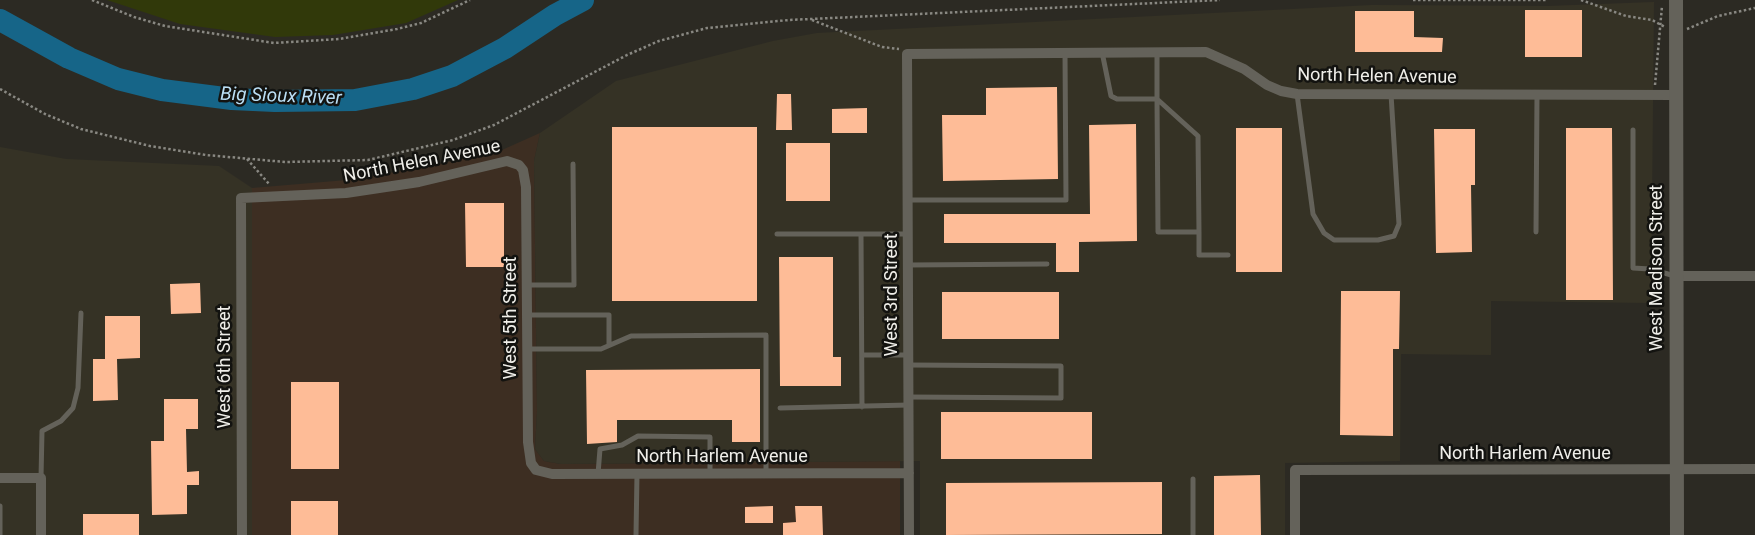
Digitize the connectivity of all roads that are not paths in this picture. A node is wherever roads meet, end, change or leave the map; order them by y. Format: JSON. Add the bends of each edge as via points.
{"nodes":[{"id":1,"x":1671,"y":5,"type":"edge"},
{"id":2,"x":1102,"y":52,"type":"junction"},
{"id":3,"x":1157,"y":52,"type":"junction"},
{"id":4,"x":1065,"y":53,"type":"junction"},
{"id":5,"x":907,"y":54,"type":"joint"},
{"id":6,"x":1297,"y":94,"type":"junction"},
{"id":7,"x":1391,"y":94,"type":"junction"},
{"id":8,"x":1537,"y":95,"type":"junction"},
{"id":9,"x":1676,"y":96,"type":"junction"},
{"id":10,"x":1156,"y":99,"type":"junction"},
{"id":11,"x":1633,"y":130,"type":"dead end"},
{"id":12,"x":573,"y":164,"type":"dead end"},
{"id":13,"x":519,"y":165,"type":"joint"},
{"id":14,"x":241,"y":198,"type":"joint"},
{"id":15,"x":908,"y":200,"type":"junction"},
{"id":16,"x":1199,"y":232,"type":"junction"},
{"id":17,"x":1536,"y":232,"type":"dead end"},
{"id":18,"x":777,"y":234,"type":"dead end"},
{"id":19,"x":861,"y":234,"type":"junction"},
{"id":20,"x":908,"y":234,"type":"junction"},
{"id":21,"x":1228,"y":255,"type":"dead end"},
{"id":22,"x":1047,"y":264,"type":"dead end"},
{"id":23,"x":908,"y":265,"type":"junction"},
{"id":24,"x":1675,"y":276,"type":"junction"},
{"id":25,"x":1755,"y":276,"type":"edge"},
{"id":26,"x":526,"y":284,"type":"junction"},
{"id":27,"x":81,"y":313,"type":"dead end"},
{"id":28,"x":527,"y":315,"type":"junction"},
{"id":29,"x":609,"y":344,"type":"junction"},
{"id":30,"x":527,"y":349,"type":"junction"},
{"id":31,"x":862,"y":355,"type":"junction"},
{"id":32,"x":909,"y":360,"type":"junction"},
{"id":33,"x":909,"y":401,"type":"junction"},
{"id":34,"x":862,"y":407,"type":"junction"},
{"id":35,"x":780,"y":408,"type":"dead end"},
{"id":36,"x":1755,"y":469,"type":"edge"},
{"id":37,"x":536,"y":470,"type":"joint"},
{"id":38,"x":1676,"y":470,"type":"junction"},
{"id":39,"x":910,"y":472,"type":"junction"},
{"id":40,"x":710,"y":473,"type":"junction"},
{"id":41,"x":766,"y":473,"type":"junction"},
{"id":42,"x":598,"y":474,"type":"junction"},
{"id":43,"x":637,"y":474,"type":"junction"},
{"id":44,"x":0,"y":478,"type":"edge"},
{"id":45,"x":41,"y":478,"type":"junction"},
{"id":46,"x":1193,"y":479,"type":"dead end"},
{"id":47,"x":0,"y":506,"type":"edge"},
{"id":48,"x":0,"y":535,"type":"edge"},
{"id":49,"x":41,"y":535,"type":"edge"},
{"id":50,"x":242,"y":535,"type":"edge"},
{"id":51,"x":636,"y":535,"type":"edge"},
{"id":52,"x":910,"y":535,"type":"edge"},
{"id":53,"x":1193,"y":535,"type":"edge"},
{"id":54,"x":1295,"y":535,"type":"edge"},
{"id":55,"x":1677,"y":535,"type":"edge"}],
"edges":[{"from":1,"to":9,"type":"main road","name":"West Madison Street","via":[[1676,29]]},
{"from":2,"to":3,"type":"street","name":"North Helen Avenue"},
{"from":2,"to":4,"type":"street","name":"North Helen Avenue"},
{"from":2,"to":10,"type":"lane","via":[[1111,96],[1117,99]]},
{"from":3,"to":6,"type":"street","name":"North Helen Avenue","via":[[1206,52],[1244,69],[1267,85]]},
{"from":3,"to":10,"type":"lane"},
{"from":4,"to":5,"type":"street","name":"North Helen Avenue"},
{"from":4,"to":15,"type":"lane","via":[[1066,200]]},
{"from":5,"to":15,"type":"street","name":"West 3rd Street"},
{"from":6,"to":7,"type":"street","name":"North Helen Avenue"},
{"from":6,"to":7,"type":"lane","via":[[1313,214],[1324,233],[1334,240],[1378,240],[1394,236],[1399,224]]},
{"from":7,"to":8,"type":"street","name":"North Helen Avenue"},
{"from":8,"to":9,"type":"street","name":"North Helen Avenue"},
{"from":8,"to":17,"type":"lane"},
{"from":9,"to":24,"type":"main road","name":"West Madison Street"},
{"from":10,"to":16,"type":"lane","via":[[1198,136]]},
{"from":10,"to":16,"type":"lane","via":[[1158,232]]},
{"from":11,"to":24,"type":"lane","via":[[1633,268]]},
{"from":12,"to":26,"type":"lane","via":[[574,285]]},
{"from":13,"to":14,"type":"street","name":"North Helen Avenue","via":[[507,160],[346,193]]},
{"from":13,"to":26,"type":"street","name":"West 5th Street","via":[[526,187]]},
{"from":14,"to":50,"type":"street","name":"West 6th Street"},
{"from":15,"to":20,"type":"street","name":"West 3rd Street"},
{"from":16,"to":21,"type":"lane","via":[[1199,255]]},
{"from":18,"to":19,"type":"lane"},
{"from":19,"to":20,"type":"lane"},
{"from":19,"to":31,"type":"lane"},
{"from":20,"to":23,"type":"street","name":"West 3rd Street"},
{"from":22,"to":23,"type":"lane"},
{"from":23,"to":32,"type":"street","name":"West 3rd Street"},
{"from":24,"to":25,"type":"street"},
{"from":24,"to":38,"type":"main road","name":"West Madison Street"},
{"from":26,"to":28,"type":"street","name":"West 5th Street"},
{"from":27,"to":45,"type":"lane","via":[[78,388],[73,408],[61,421],[42,431]]},
{"from":28,"to":29,"type":"lane","via":[[609,315]]},
{"from":28,"to":30,"type":"street","name":"West 5th Street"},
{"from":29,"to":30,"type":"lane","via":[[601,349]]},
{"from":29,"to":41,"type":"lane","via":[[631,336],[766,335]]},
{"from":30,"to":37,"type":"street","name":"West 5th Street","via":[[529,454]]},
{"from":31,"to":32,"type":"lane"},
{"from":31,"to":34,"type":"lane"},
{"from":32,"to":33,"type":"street","name":"West 3rd Street"},
{"from":32,"to":33,"type":"lane","via":[[1061,366],[1061,398]]},
{"from":33,"to":34,"type":"lane"},
{"from":33,"to":39,"type":"street","name":"West 3rd Street"},
{"from":34,"to":35,"type":"lane"},
{"from":36,"to":38,"type":"street","name":"North Harlem Avenue"},
{"from":37,"to":42,"type":"street","name":"North Harlem Avenue","via":[[552,474]]},
{"from":38,"to":54,"type":"street","name":"North Harlem Avenue","via":[[1295,470]]},
{"from":38,"to":55,"type":"main road","name":"West Madison Street"},
{"from":39,"to":41,"type":"street","name":"North Harlem Avenue"},
{"from":39,"to":52,"type":"street","name":"West 3rd Street"},
{"from":40,"to":41,"type":"street","name":"North Harlem Avenue"},
{"from":40,"to":42,"type":"lane","via":[[710,437],[638,436],[622,445],[600,449]]},
{"from":40,"to":43,"type":"street","name":"North Harlem Avenue"},
{"from":42,"to":43,"type":"street","name":"North Harlem Avenue"},
{"from":43,"to":51,"type":"lane"},
{"from":44,"to":45,"type":"street"},
{"from":45,"to":49,"type":"street"},
{"from":46,"to":53,"type":"lane"},
{"from":47,"to":48,"type":"lane"}]}
